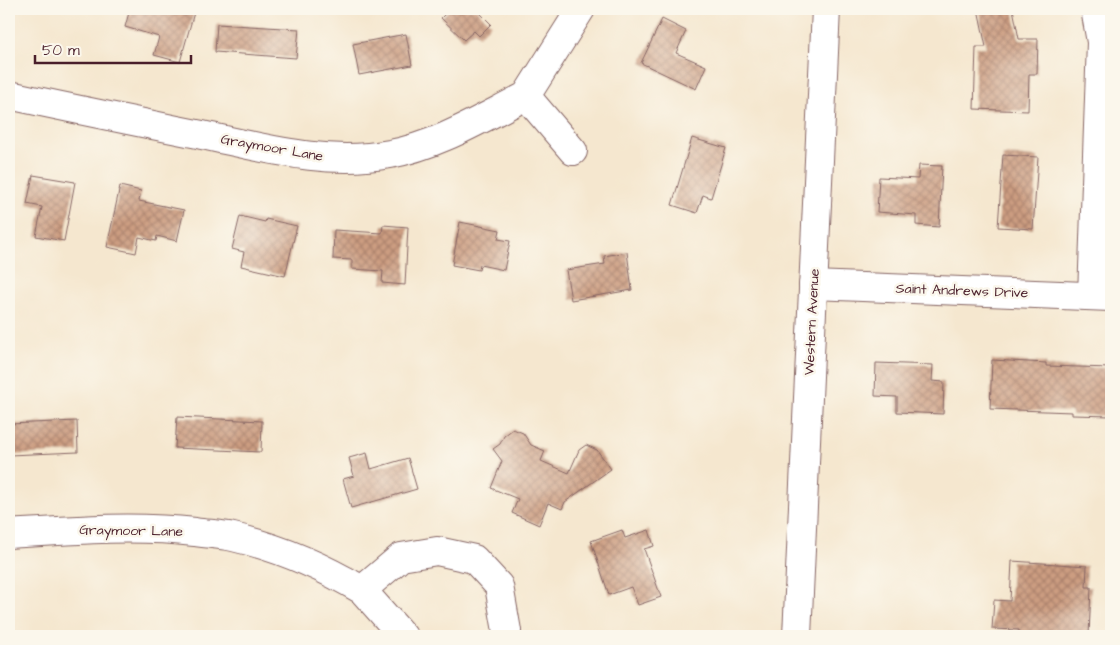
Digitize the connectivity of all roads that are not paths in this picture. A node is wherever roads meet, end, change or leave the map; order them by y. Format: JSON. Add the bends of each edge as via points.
{"nodes":[{"id":1,"x":581,"y":9,"type":"edge"},
{"id":2,"x":826,"y":9,"type":"edge"},
{"id":3,"x":1095,"y":9,"type":"edge"},
{"id":4,"x":9,"y":96,"type":"edge"},
{"id":5,"x":526,"y":96,"type":"junction"},
{"id":6,"x":574,"y":152,"type":"dead end"},
{"id":7,"x":813,"y":285,"type":"junction"},
{"id":8,"x":1102,"y":297,"type":"edge"},
{"id":9,"x":9,"y":534,"type":"edge"},
{"id":10,"x":362,"y":590,"type":"junction"},
{"id":11,"x":403,"y":636,"type":"edge"},
{"id":12,"x":505,"y":636,"type":"edge"},
{"id":13,"x":797,"y":636,"type":"edge"}],
"edges":[{"from":1,"to":5,"type":"street"},
{"from":2,"to":7,"type":"street","name":"Western Avenue"},
{"from":3,"to":8,"type":"street","via":[[1101,42]]},
{"from":4,"to":5,"type":"street","name":"Graymoor Lane","via":[[305,156],[356,159],[417,148],[444,138]]},
{"from":5,"to":6,"type":"street"},
{"from":7,"to":8,"type":"street","name":"Saint Andrews Drive"},
{"from":7,"to":13,"type":"street","name":"Western Avenue"},
{"from":9,"to":10,"type":"street","name":"Graymoor Lane","via":[[166,529],[232,536],[323,568]]},
{"from":10,"to":11,"type":"street","name":"Graymoor Lane"},
{"from":10,"to":12,"type":"street","via":[[401,557],[437,550],[474,560],[500,586]]}]}
